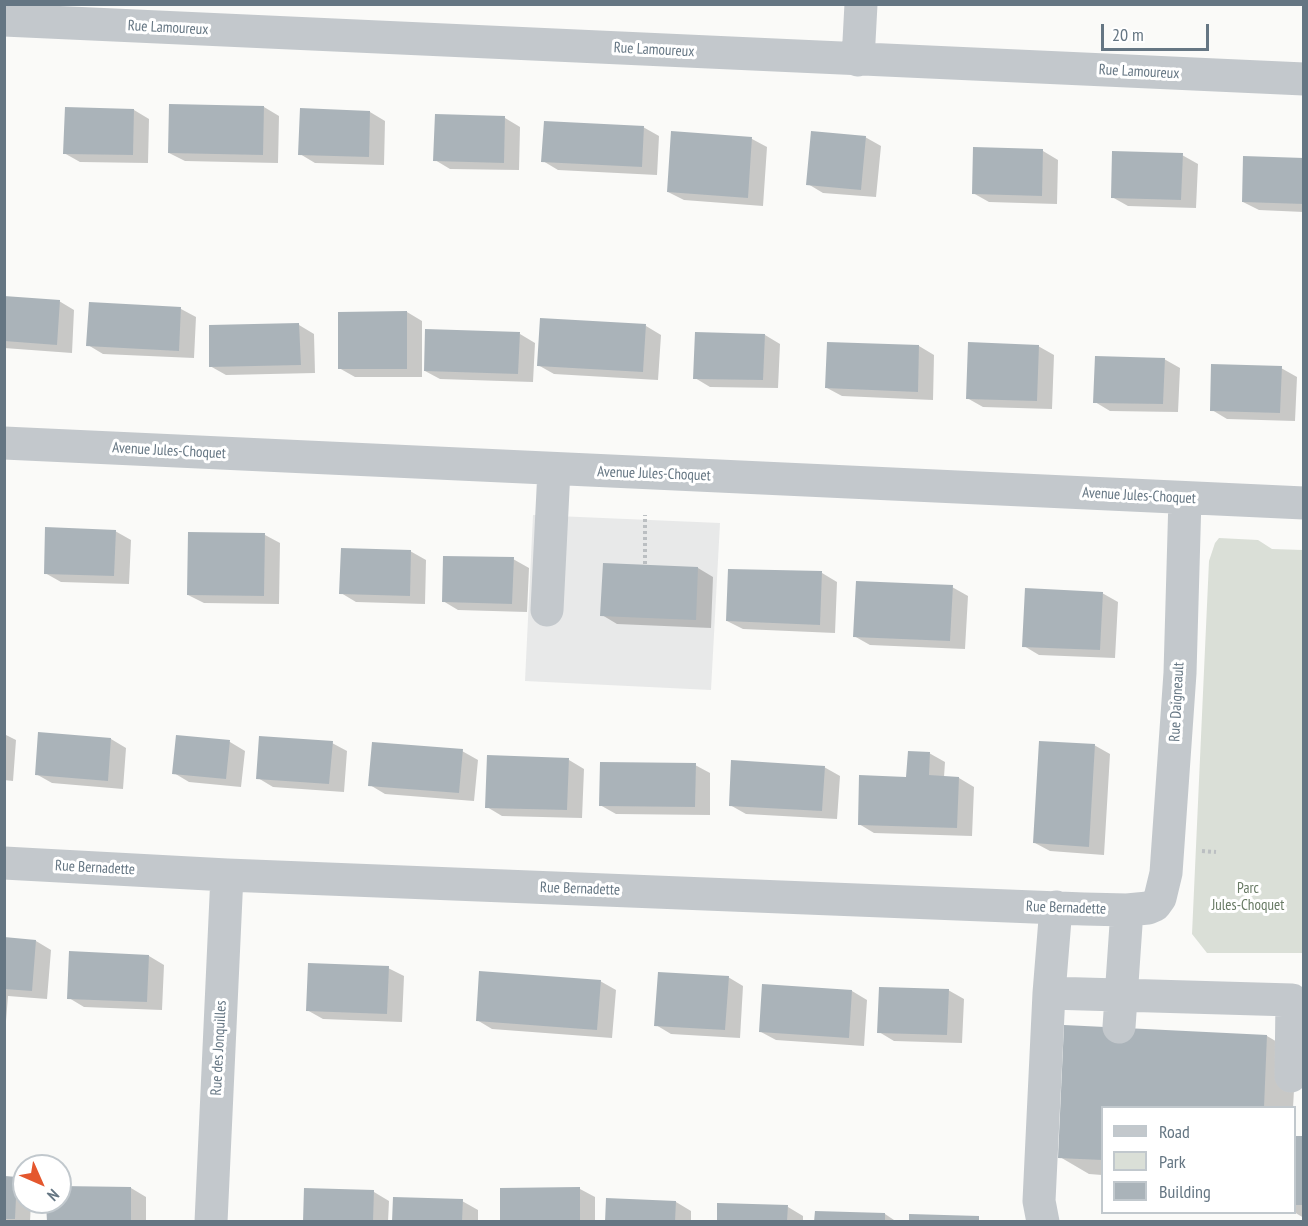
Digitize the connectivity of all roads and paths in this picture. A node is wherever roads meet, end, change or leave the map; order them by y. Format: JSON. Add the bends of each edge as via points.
{"nodes":[{"id":1,"x":861,"y":4,"type":"edge"},
{"id":2,"x":4,"y":20,"type":"edge"},
{"id":3,"x":858,"y":60,"type":"junction"},
{"id":4,"x":1304,"y":79,"type":"edge"},
{"id":5,"x":4,"y":443,"type":"edge"},
{"id":6,"x":554,"y":470,"type":"junction"},
{"id":7,"x":1185,"y":498,"type":"junction"},
{"id":8,"x":1304,"y":504,"type":"edge"},
{"id":9,"x":645,"y":515,"type":"dead end"},
{"id":10,"x":645,"y":564,"type":"dead end"},
{"id":11,"x":548,"y":610,"type":"dead end"},
{"id":12,"x":1196,"y":851,"type":"dead end"},
{"id":13,"x":1216,"y":852,"type":"dead end"},
{"id":14,"x":4,"y":863,"type":"edge"},
{"id":15,"x":227,"y":875,"type":"junction"},
{"id":16,"x":1141,"y":907,"type":"junction"},
{"id":17,"x":1056,"y":908,"type":"junction"},
{"id":18,"x":1049,"y":993,"type":"junction"},
{"id":19,"x":1122,"y":995,"type":"junction"},
{"id":20,"x":1119,"y":1027,"type":"dead end"},
{"id":21,"x":1291,"y":1076,"type":"dead end"},
{"id":22,"x":211,"y":1221,"type":"edge"},
{"id":23,"x":1043,"y":1221,"type":"edge"}],
"edges":[{"from":1,"to":3,"type":"street"},
{"from":2,"to":3,"type":"street","name":"Rue Lamoureux"},
{"from":3,"to":4,"type":"street","name":"Rue Lamoureux"},
{"from":5,"to":6,"type":"street","name":"Avenue Jules-Choquet"},
{"from":6,"to":7,"type":"street","name":"Avenue Jules-Choquet"},
{"from":6,"to":11,"type":"street"},
{"from":7,"to":8,"type":"street","name":"Avenue Jules-Choquet"},
{"from":7,"to":16,"type":"street","name":"Rue Daigneault","via":[[1180,673],[1168,849],[1163,892]]},
{"from":9,"to":10,"type":"path"},
{"from":12,"to":13,"type":"path"},
{"from":14,"to":15,"type":"street","name":"Rue Bernadette"},
{"from":15,"to":17,"type":"street","name":"Rue Bernadette"},
{"from":15,"to":22,"type":"street","name":"Rue des Jonquilles"},
{"from":16,"to":17,"type":"street","name":"Rue Bernadette"},
{"from":16,"to":19,"type":"street","name":"Rue Daigneault"},
{"from":17,"to":18,"type":"street"},
{"from":18,"to":19,"type":"street"},
{"from":18,"to":23,"type":"street","via":[[1039,1201]]},
{"from":19,"to":20,"type":"street","name":"Rue Daigneault"},
{"from":19,"to":21,"type":"street","via":[[1292,1000]]}]}
